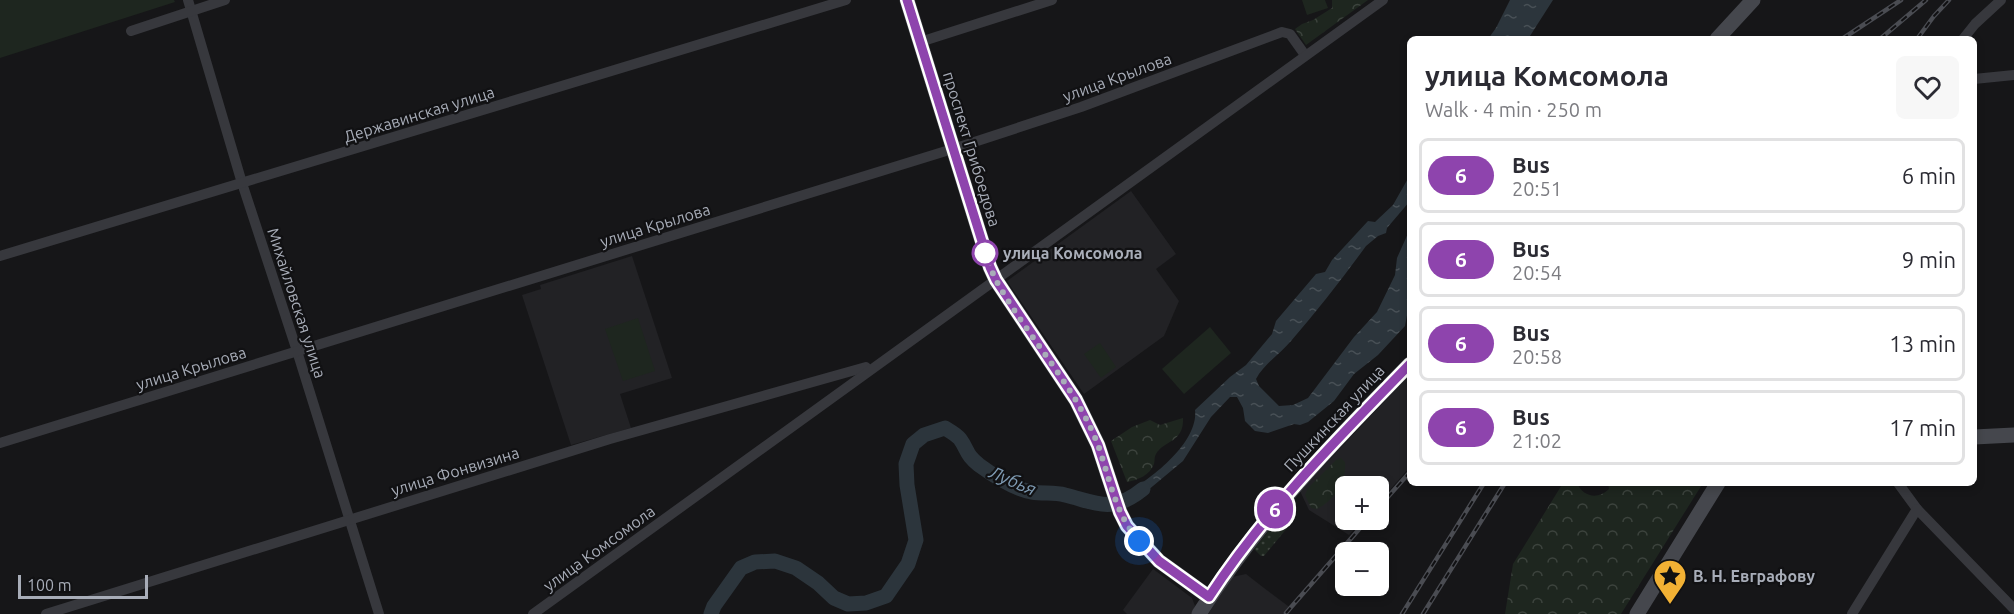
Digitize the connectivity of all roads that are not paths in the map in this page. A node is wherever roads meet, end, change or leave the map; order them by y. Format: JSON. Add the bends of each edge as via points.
{"nodes":[{"id":1,"x":225,"y":0,"type":"edge"},
{"id":2,"x":846,"y":0,"type":"edge"},
{"id":3,"x":907,"y":0,"type":"edge"},
{"id":4,"x":1052,"y":0,"type":"edge"},
{"id":5,"x":1383,"y":0,"type":"edge"},
{"id":6,"x":1753,"y":0,"type":"edge"},
{"id":7,"x":2001,"y":0,"type":"edge"},
{"id":8,"x":189,"y":5,"type":"edge"},
{"id":9,"x":131,"y":31,"type":"dead end"},
{"id":10,"x":1720,"y":36,"type":"edge"},
{"id":11,"x":1965,"y":36,"type":"edge"},
{"id":12,"x":920,"y":42,"type":"junction"},
{"id":13,"x":1305,"y":55,"type":"junction"},
{"id":14,"x":2014,"y":75,"type":"edge"},
{"id":15,"x":1977,"y":79,"type":"edge"},
{"id":16,"x":953,"y":149,"type":"junction"},
{"id":17,"x":242,"y":183,"type":"junction"},
{"id":18,"x":0,"y":256,"type":"edge"},
{"id":19,"x":996,"y":280,"type":"junction"},
{"id":20,"x":297,"y":351,"type":"junction"},
{"id":21,"x":875,"y":365,"type":"junction"},
{"id":22,"x":1407,"y":367,"type":"edge"},
{"id":23,"x":2014,"y":435,"type":"edge"},
{"id":24,"x":1977,"y":437,"type":"edge"},
{"id":25,"x":0,"y":443,"type":"edge"},
{"id":26,"x":1716,"y":486,"type":"edge"},
{"id":27,"x":1900,"y":486,"type":"edge"},
{"id":28,"x":1917,"y":509,"type":"junction"},
{"id":29,"x":350,"y":520,"type":"junction"},
{"id":30,"x":1209,"y":597,"type":"junction"},
{"id":31,"x":2014,"y":609,"type":"edge"},
{"id":32,"x":46,"y":614,"type":"edge"},
{"id":33,"x":380,"y":614,"type":"edge"},
{"id":34,"x":533,"y":614,"type":"edge"},
{"id":35,"x":1198,"y":614,"type":"edge"},
{"id":36,"x":1636,"y":614,"type":"edge"},
{"id":37,"x":1852,"y":614,"type":"edge"}],
"edges":[{"from":1,"to":8,"type":"street"},
{"from":2,"to":17,"type":"street","name":"Державинская улица"},
{"from":3,"to":12,"type":"street","name":"проспект Грибоедова"},
{"from":4,"to":12,"type":"street"},
{"from":5,"to":13,"type":"street","name":"улица Комсомола"},
{"from":6,"to":10,"type":"street"},
{"from":7,"to":11,"type":"street"},
{"from":8,"to":9,"type":"street"},
{"from":8,"to":17,"type":"street","name":"Михайловская улица"},
{"from":12,"to":16,"type":"street","name":"проспект Грибоедова"},
{"from":13,"to":16,"type":"street","name":"улица Крылова","via":[[1290,34],[1282,32],[1081,107]]},
{"from":13,"to":19,"type":"street","name":"улица Комсомола"},
{"from":14,"to":15,"type":"street"},
{"from":16,"to":19,"type":"street","name":"проспект Грибоедова"},
{"from":16,"to":20,"type":"street","name":"улица Крылова"},
{"from":17,"to":18,"type":"street","name":"Державинская улица"},
{"from":17,"to":20,"type":"street","name":"Михайловская улица"},
{"from":19,"to":21,"type":"street","name":"улица Комсомола"},
{"from":19,"to":30,"type":"street","name":"проспект Грибоедова","via":[[1076,400],[1132,533],[1159,561]]},
{"from":20,"to":25,"type":"street","name":"улица Крылова"},
{"from":20,"to":29,"type":"street","name":"Михайловская улица"},
{"from":21,"to":29,"type":"street","name":"улица Фонвизина","via":[[621,436]]},
{"from":21,"to":34,"type":"street","name":"улица Комсомола"},
{"from":22,"to":30,"type":"street","name":"Пушкинская улица","via":[[1260,526]]},
{"from":23,"to":24,"type":"street"},
{"from":26,"to":36,"type":"street"},
{"from":27,"to":28,"type":"street"},
{"from":28,"to":31,"type":"street"},
{"from":28,"to":37,"type":"street"},
{"from":29,"to":32,"type":"street","name":"улица Фонвизина"},
{"from":29,"to":33,"type":"street","name":"Михайловская улица"},
{"from":30,"to":35,"type":"street","name":"Пушкинская улица"}]}
